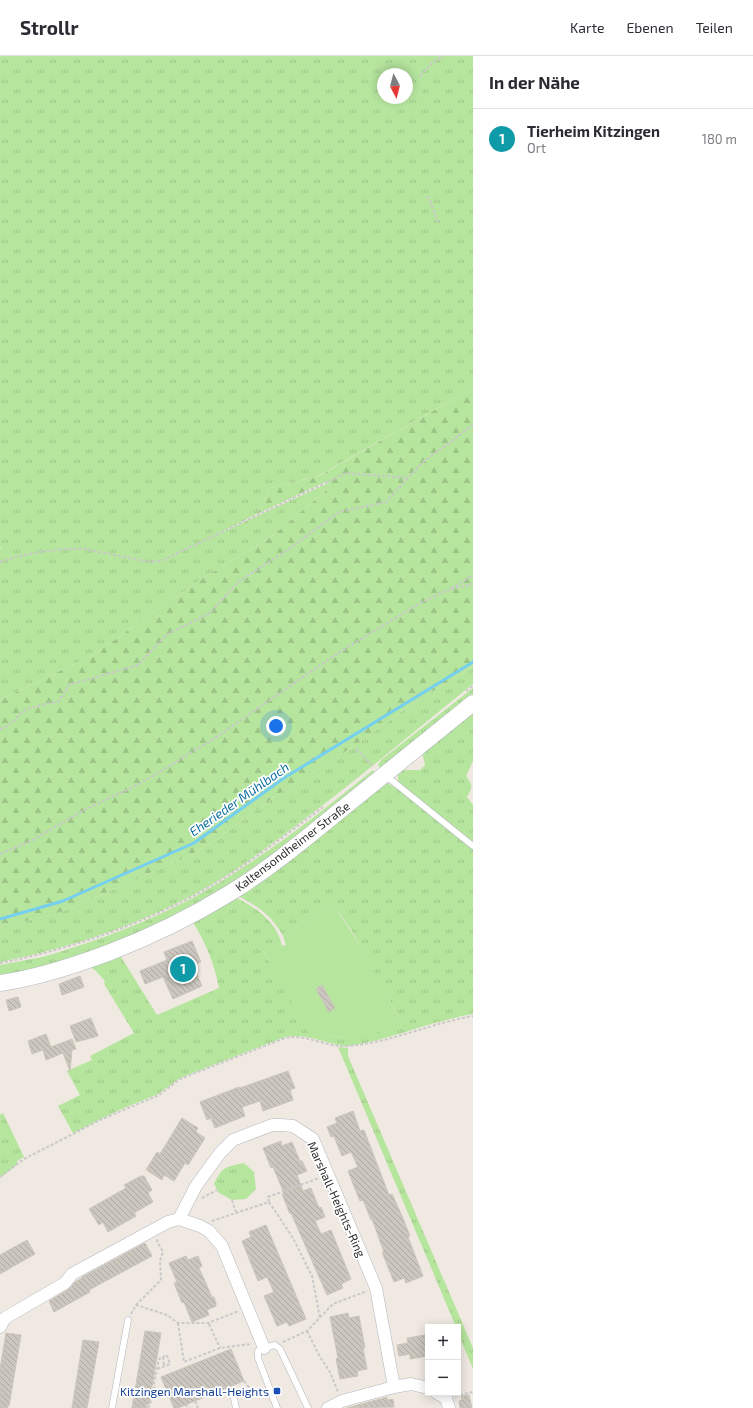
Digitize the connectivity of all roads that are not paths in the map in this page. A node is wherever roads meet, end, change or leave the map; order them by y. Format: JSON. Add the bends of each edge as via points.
{"nodes":[{"id":1,"x":467,"y":700,"type":"edge"},
{"id":2,"x":377,"y":768,"type":"junction"},
{"id":3,"x":473,"y":846,"type":"edge"},
{"id":4,"x":0,"y":983,"type":"edge"},
{"id":5,"x":179,"y":1219,"type":"junction"},
{"id":6,"x":128,"y":1320,"type":"road end"},
{"id":7,"x":0,"y":1327,"type":"edge"},
{"id":8,"x":263,"y":1345,"type":"junction"},
{"id":9,"x":394,"y":1387,"type":"junction"},
{"id":10,"x":425,"y":1387,"type":"edge"},
{"id":11,"x":233,"y":1393,"type":"dead end"},
{"id":12,"x":112,"y":1408,"type":"edge"},
{"id":13,"x":236,"y":1408,"type":"edge"},
{"id":14,"x":277,"y":1408,"type":"edge"},
{"id":15,"x":308,"y":1408,"type":"edge"},
{"id":16,"x":328,"y":1408,"type":"edge"}],
"edges":[{"from":1,"to":2,"type":"main road","name":"Kaltensondheimer Straße"},
{"from":2,"to":3,"type":"lane"},
{"from":2,"to":4,"type":"main road","name":"Kaltensondheimer Straße","via":[[274,863],[202,910],[95,958]]},
{"from":5,"to":7,"type":"street","via":[[168,1222],[72,1274],[65,1283],[5,1318]]},
{"from":5,"to":8,"type":"street","via":[[209,1231],[222,1246]]},
{"from":5,"to":9,"type":"street","name":"Marshall-Heights-Ring","via":[[196,1186],[220,1153],[234,1140],[281,1125],[293,1126],[313,1139],[376,1288]]},
{"from":6,"to":12,"type":"lane"},
{"from":8,"to":14,"type":"lane","via":[[258,1351],[258,1358]]},
{"from":8,"to":15,"type":"lane","via":[[280,1349]]},
{"from":9,"to":10,"type":"street","via":[[412,1384]]},
{"from":9,"to":16,"type":"street","via":[[342,1401]]},
{"from":11,"to":13,"type":"lane"}]}
